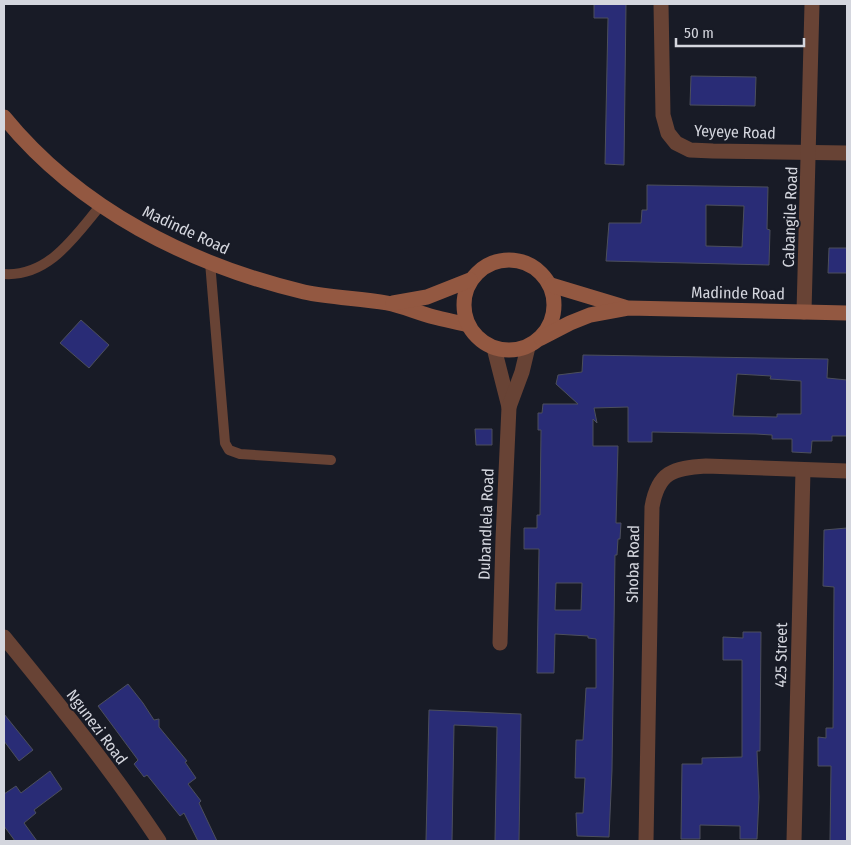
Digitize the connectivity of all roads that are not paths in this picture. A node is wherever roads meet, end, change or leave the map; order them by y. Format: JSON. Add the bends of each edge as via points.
{"nodes":[{"id":1,"x":661,"y":4,"type":"edge"},
{"id":2,"x":812,"y":4,"type":"edge"},
{"id":3,"x":4,"y":117,"type":"edge"},
{"id":4,"x":810,"y":152,"type":"junction"},
{"id":5,"x":847,"y":152,"type":"edge"},
{"id":6,"x":101,"y":205,"type":"junction"},
{"id":7,"x":210,"y":262,"type":"junction"},
{"id":8,"x":4,"y":274,"type":"edge"},
{"id":9,"x":470,"y":280,"type":"junction"},
{"id":10,"x":551,"y":285,"type":"junction"},
{"id":11,"x":389,"y":304,"type":"junction"},
{"id":12,"x":628,"y":308,"type":"junction"},
{"id":13,"x":804,"y":312,"type":"junction"},
{"id":14,"x":847,"y":312,"type":"edge"},
{"id":15,"x":468,"y":325,"type":"junction"},
{"id":16,"x":534,"y":342,"type":"junction"},
{"id":17,"x":494,"y":348,"type":"junction"},
{"id":18,"x":509,"y":407,"type":"junction"},
{"id":19,"x":331,"y":460,"type":"dead end"},
{"id":20,"x":802,"y":470,"type":"junction"},
{"id":21,"x":847,"y":471,"type":"edge"},
{"id":22,"x":4,"y":637,"type":"edge"},
{"id":23,"x":500,"y":643,"type":"dead end"},
{"id":24,"x":159,"y":841,"type":"edge"},
{"id":25,"x":646,"y":841,"type":"edge"},
{"id":26,"x":794,"y":841,"type":"edge"}],
"edges":[{"from":1,"to":4,"type":"street","name":"Yeyeye Road","via":[[663,114],[668,133],[676,143],[690,150]]},
{"from":2,"to":4,"type":"street","name":"Cabangile Road"},
{"from":3,"to":6,"type":"street","name":"Madinde Road","via":[[62,176]]},
{"from":4,"to":5,"type":"street","name":"Yeyeye Road"},
{"from":4,"to":13,"type":"street","name":"Cabangile Road"},
{"from":6,"to":7,"type":"street","name":"Madinde Road","via":[[174,248]]},
{"from":6,"to":8,"type":"lane","via":[[50,262],[20,274]]},
{"from":7,"to":11,"type":"street","name":"Madinde Road","via":[[305,292]]},
{"from":7,"to":19,"type":"lane","via":[[224,443],[229,450],[240,454]]},
{"from":9,"to":10,"type":"street","via":[[486,265],[502,260],[520,260],[540,270]]},
{"from":9,"to":11,"type":"street","name":"Madinde Road","via":[[427,297]]},
{"from":9,"to":15,"type":"street","via":[[464,298]]},
{"from":10,"to":12,"type":"street","name":"Madinde Road"},
{"from":10,"to":16,"type":"street","via":[[555,300],[553,319]]},
{"from":11,"to":15,"type":"street","name":"Madinde Road"},
{"from":12,"to":13,"type":"street","name":"Madinde Road"},
{"from":12,"to":16,"type":"street","name":"Madinde Road","via":[[590,315]]},
{"from":13,"to":14,"type":"street","name":"Madinde Road"},
{"from":15,"to":17,"type":"street","via":[[478,338]]},
{"from":16,"to":17,"type":"street","via":[[511,351]]},
{"from":16,"to":18,"type":"street","name":"Dubandlela Road"},
{"from":17,"to":18,"type":"street","name":"Dubandlela Road"},
{"from":18,"to":23,"type":"street","name":"Dubandlela Road"},
{"from":20,"to":21,"type":"street","name":"Shoba Road"},
{"from":20,"to":25,"type":"street","name":"Shoba Road","via":[[683,467],[662,479],[654,493]]},
{"from":20,"to":26,"type":"street","name":"425 Street"},
{"from":22,"to":24,"type":"street","name":"Ngunezi Road"}]}
